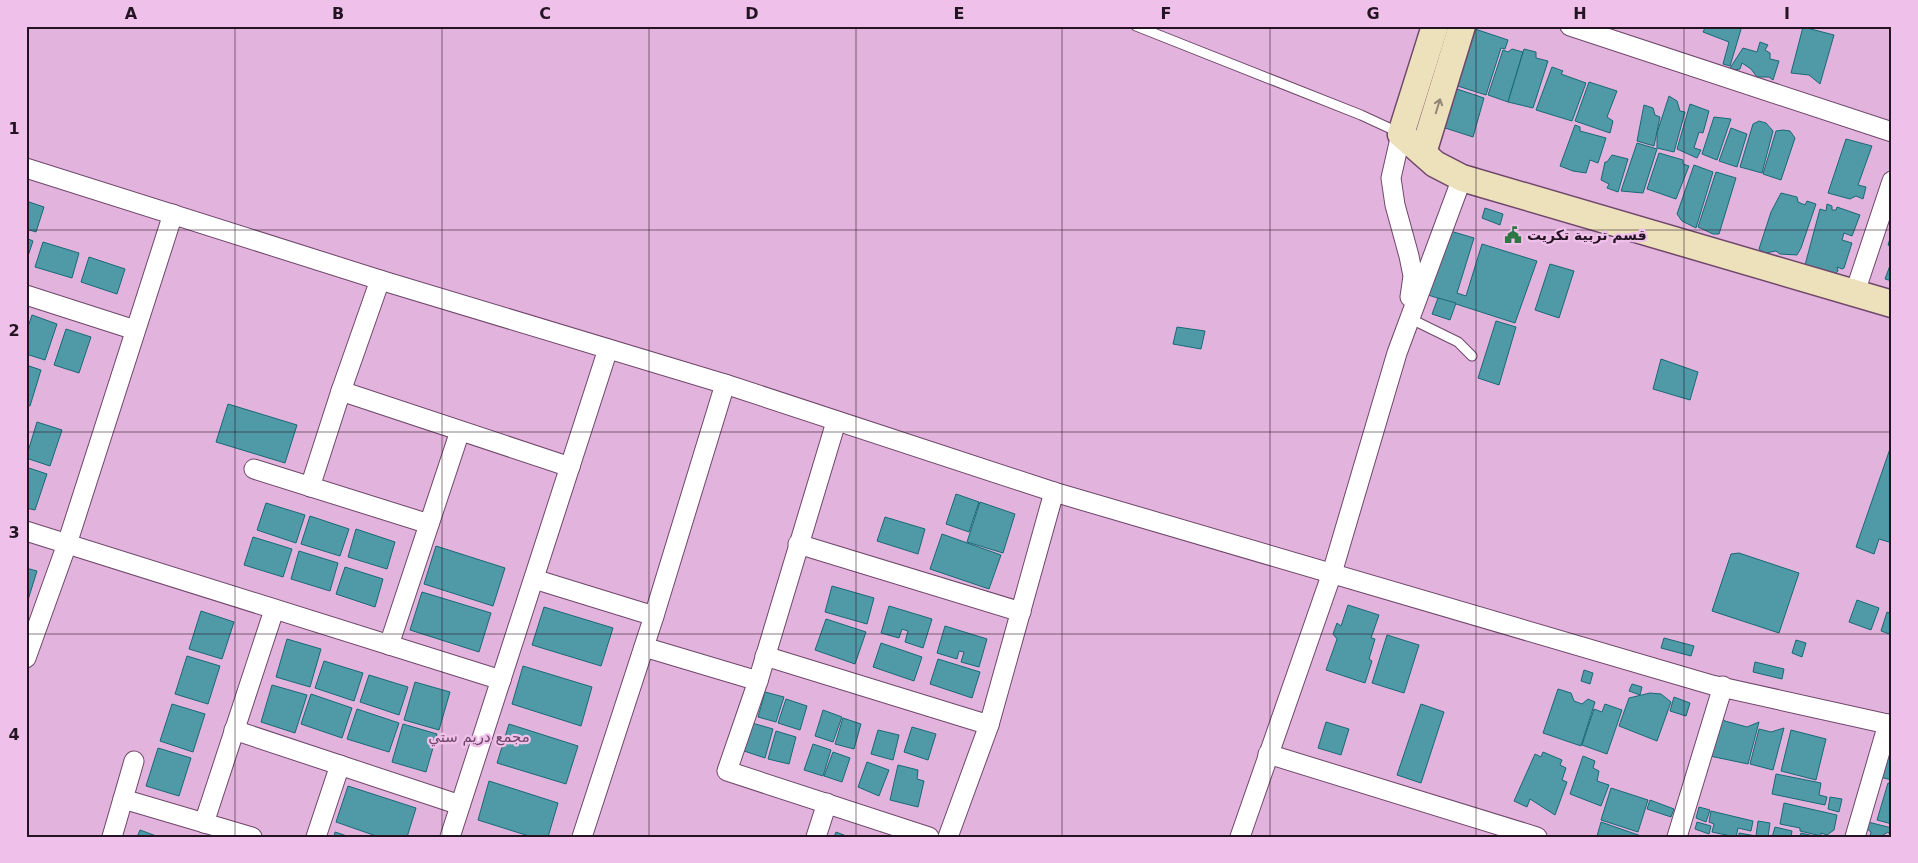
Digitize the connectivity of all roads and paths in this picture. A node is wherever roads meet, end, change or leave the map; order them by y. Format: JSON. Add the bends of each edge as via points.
{"nodes":[{"id":1,"x":1136,"y":26,"type":"edge"},
{"id":2,"x":1435,"y":26,"type":"edge"},
{"id":3,"x":1462,"y":26,"type":"edge"},
{"id":4,"x":1570,"y":26,"type":"edge"},
{"id":5,"x":1892,"y":132,"type":"edge"},
{"id":6,"x":1401,"y":134,"type":"junction"},
{"id":7,"x":1423,"y":153,"type":"junction"},
{"id":8,"x":26,"y":168,"type":"edge"},
{"id":9,"x":1462,"y":178,"type":"junction"},
{"id":10,"x":1892,"y":181,"type":"edge"},
{"id":11,"x":172,"y":214,"type":"junction"},
{"id":12,"x":380,"y":280,"type":"junction"},
{"id":13,"x":1855,"y":292,"type":"junction"},
{"id":14,"x":26,"y":295,"type":"edge"},
{"id":15,"x":1892,"y":304,"type":"edge"},
{"id":16,"x":1408,"y":318,"type":"junction"},
{"id":17,"x":135,"y":330,"type":"junction"},
{"id":18,"x":608,"y":349,"type":"junction"},
{"id":19,"x":1472,"y":356,"type":"dead end"},
{"id":20,"x":725,"y":384,"type":"junction"},
{"id":21,"x":341,"y":391,"type":"junction"},
{"id":22,"x":836,"y":422,"type":"junction"},
{"id":23,"x":460,"y":431,"type":"junction"},
{"id":24,"x":570,"y":467,"type":"junction"},
{"id":25,"x":254,"y":469,"type":"dead end"},
{"id":26,"x":310,"y":487,"type":"junction"},
{"id":27,"x":1054,"y":492,"type":"junction"},
{"id":28,"x":429,"y":524,"type":"junction"},
{"id":29,"x":26,"y":531,"type":"edge"},
{"id":30,"x":67,"y":544,"type":"junction"},
{"id":31,"x":798,"y":544,"type":"junction"},
{"id":32,"x":1332,"y":572,"type":"junction"},
{"id":33,"x":534,"y":579,"type":"junction"},
{"id":34,"x":274,"y":610,"type":"junction"},
{"id":35,"x":1021,"y":612,"type":"junction"},
{"id":36,"x":654,"y":616,"type":"junction"},
{"id":37,"x":388,"y":645,"type":"junction"},
{"id":38,"x":644,"y":647,"type":"junction"},
{"id":39,"x":765,"y":656,"type":"junction"},
{"id":40,"x":26,"y":658,"type":"edge"},
{"id":41,"x":501,"y":680,"type":"junction"},
{"id":42,"x":758,"y":681,"type":"junction"},
{"id":43,"x":1723,"y":686,"type":"junction"},
{"id":44,"x":1890,"y":724,"type":"edge"},
{"id":45,"x":988,"y":725,"type":"junction"},
{"id":46,"x":234,"y":730,"type":"junction"},
{"id":47,"x":1268,"y":754,"type":"junction"},
{"id":48,"x":134,"y":761,"type":"dead end"},
{"id":49,"x":340,"y":765,"type":"junction"},
{"id":50,"x":123,"y":800,"type":"junction"},
{"id":51,"x":826,"y":803,"type":"junction"},
{"id":52,"x":460,"y":805,"type":"junction"},
{"id":53,"x":204,"y":823,"type":"junction"},
{"id":54,"x":456,"y":835,"type":"edge"},
{"id":55,"x":112,"y":837,"type":"edge"},
{"id":56,"x":252,"y":837,"type":"edge"},
{"id":57,"x":316,"y":837,"type":"edge"},
{"id":58,"x":582,"y":837,"type":"edge"},
{"id":59,"x":816,"y":837,"type":"edge"},
{"id":60,"x":929,"y":837,"type":"edge"},
{"id":61,"x":948,"y":837,"type":"edge"},
{"id":62,"x":1240,"y":837,"type":"edge"},
{"id":63,"x":1537,"y":837,"type":"edge"},
{"id":64,"x":1677,"y":837,"type":"edge"},
{"id":65,"x":1855,"y":837,"type":"edge"}],
"edges":[{"from":1,"to":6,"type":"lane"},
{"from":2,"to":6,"type":"street"},
{"from":7,"to":3,"type":"street","one_way":true},
{"from":4,"to":5,"type":"street"},
{"from":6,"to":7,"type":"street"},
{"from":6,"to":16,"type":"street","via":[[1391,178],[1412,276]]},
{"from":7,"to":9,"type":"street","via":[[1435,164]]},
{"from":8,"to":11,"type":"street"},
{"from":9,"to":13,"type":"street"},
{"from":9,"to":16,"type":"street"},
{"from":10,"to":13,"type":"street"},
{"from":11,"to":12,"type":"street"},
{"from":11,"to":17,"type":"street"},
{"from":12,"to":18,"type":"street"},
{"from":12,"to":21,"type":"street"},
{"from":13,"to":15,"type":"street"},
{"from":14,"to":17,"type":"street"},
{"from":16,"to":19,"type":"lane","via":[[1458,342]]},
{"from":16,"to":32,"type":"street"},
{"from":17,"to":30,"type":"street"},
{"from":18,"to":20,"type":"street"},
{"from":18,"to":24,"type":"street"},
{"from":20,"to":22,"type":"street"},
{"from":20,"to":36,"type":"street"},
{"from":21,"to":23,"type":"street"},
{"from":21,"to":26,"type":"street"},
{"from":22,"to":27,"type":"street"},
{"from":22,"to":31,"type":"street"},
{"from":23,"to":24,"type":"street"},
{"from":23,"to":28,"type":"street"},
{"from":24,"to":33,"type":"street"},
{"from":25,"to":26,"type":"street"},
{"from":26,"to":28,"type":"street"},
{"from":27,"to":32,"type":"street"},
{"from":27,"to":35,"type":"street"},
{"from":28,"to":37,"type":"street"},
{"from":29,"to":30,"type":"street"},
{"from":30,"to":34,"type":"street"},
{"from":30,"to":40,"type":"street"},
{"from":31,"to":35,"type":"street"},
{"from":31,"to":39,"type":"street"},
{"from":32,"to":43,"type":"street"},
{"from":32,"to":47,"type":"street"},
{"from":33,"to":36,"type":"street"},
{"from":33,"to":41,"type":"street"},
{"from":34,"to":37,"type":"street"},
{"from":34,"to":46,"type":"street"},
{"from":35,"to":45,"type":"street"},
{"from":36,"to":38,"type":"street"},
{"from":37,"to":41,"type":"street"},
{"from":38,"to":42,"type":"street"},
{"from":38,"to":58,"type":"street"},
{"from":39,"to":42,"type":"street"},
{"from":39,"to":45,"type":"street"},
{"from":41,"to":52,"type":"street"},
{"from":42,"to":51,"type":"street","via":[[727,771]]},
{"from":43,"to":44,"type":"street"},
{"from":43,"to":64,"type":"street"},
{"from":44,"to":65,"type":"street"},
{"from":45,"to":61,"type":"street"},
{"from":46,"to":49,"type":"street"},
{"from":46,"to":53,"type":"street"},
{"from":47,"to":62,"type":"street"},
{"from":47,"to":63,"type":"street"},
{"from":48,"to":50,"type":"street"},
{"from":49,"to":52,"type":"street"},
{"from":49,"to":57,"type":"street"},
{"from":50,"to":53,"type":"street"},
{"from":50,"to":55,"type":"street"},
{"from":51,"to":59,"type":"street"},
{"from":51,"to":60,"type":"street"},
{"from":52,"to":54,"type":"street"},
{"from":53,"to":56,"type":"street"}]}
